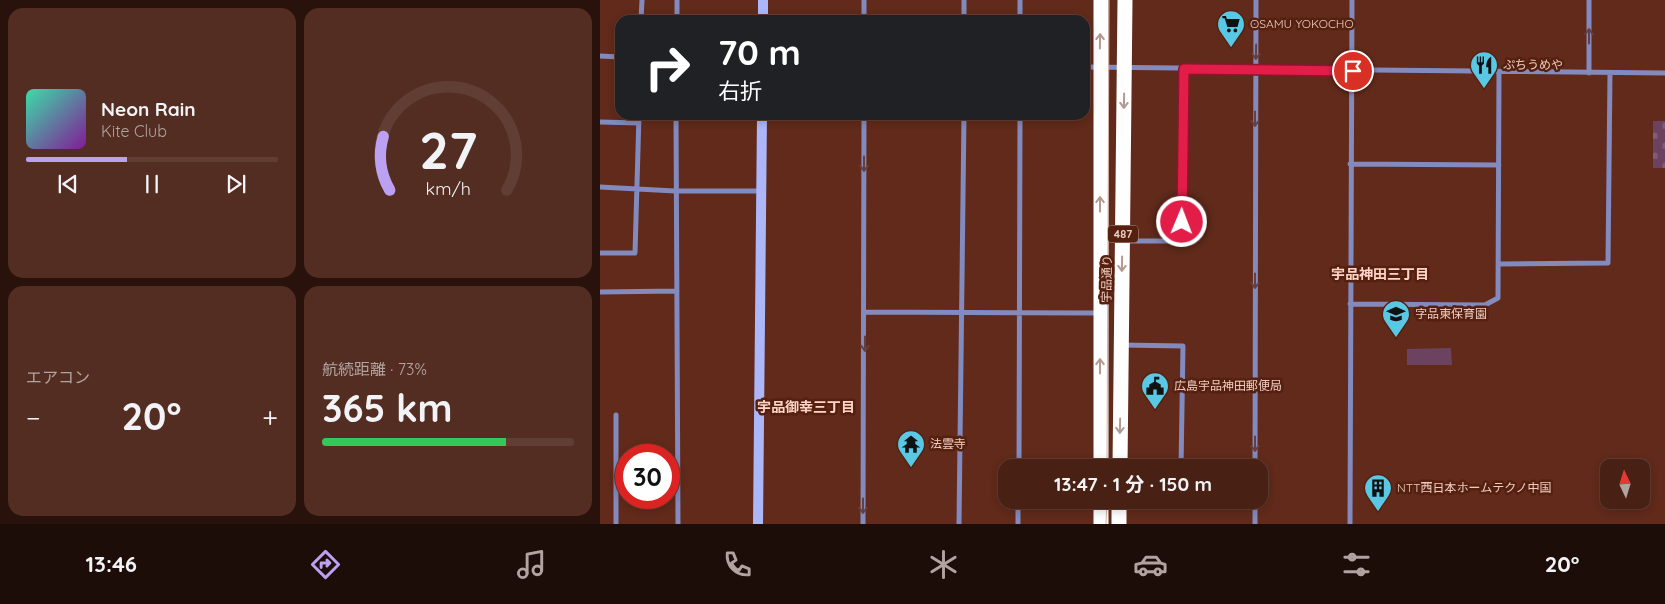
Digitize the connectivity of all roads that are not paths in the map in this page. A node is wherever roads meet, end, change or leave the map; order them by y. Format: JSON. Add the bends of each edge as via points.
{"nodes":[{"id":1,"x":642,"y":0,"type":"edge"},
{"id":2,"x":677,"y":0,"type":"edge"},
{"id":3,"x":763,"y":0,"type":"edge"},
{"id":4,"x":864,"y":0,"type":"edge"},
{"id":5,"x":964,"y":0,"type":"edge"},
{"id":6,"x":1020,"y":0,"type":"edge"},
{"id":7,"x":1101,"y":0,"type":"edge"},
{"id":8,"x":1125,"y":0,"type":"edge"},
{"id":9,"x":1256,"y":0,"type":"edge"},
{"id":10,"x":1352,"y":0,"type":"edge"},
{"id":11,"x":1589,"y":0,"type":"edge"},
{"id":12,"x":641,"y":15,"type":"edge"},
{"id":13,"x":677,"y":15,"type":"edge"},
{"id":14,"x":763,"y":15,"type":"edge"},
{"id":15,"x":864,"y":15,"type":"edge"},
{"id":16,"x":964,"y":15,"type":"edge"},
{"id":17,"x":1020,"y":15,"type":"edge"},
{"id":18,"x":600,"y":56,"type":"edge"},
{"id":19,"x":615,"y":57,"type":"edge"},
{"id":20,"x":1092,"y":67,"type":"edge"},
{"id":21,"x":1124,"y":68,"type":"junction"},
{"id":22,"x":1184,"y":69,"type":"junction"},
{"id":23,"x":1256,"y":70,"type":"junction"},
{"id":24,"x":1353,"y":71,"type":"junction"},
{"id":25,"x":1500,"y":72,"type":"junction"},
{"id":26,"x":1590,"y":73,"type":"junction"},
{"id":27,"x":1610,"y":73,"type":"junction"},
{"id":28,"x":1665,"y":73,"type":"edge"},
{"id":29,"x":676,"y":120,"type":"edge"},
{"id":30,"x":762,"y":120,"type":"edge"},
{"id":31,"x":864,"y":120,"type":"edge"},
{"id":32,"x":964,"y":120,"type":"edge"},
{"id":33,"x":1020,"y":120,"type":"edge"},
{"id":34,"x":600,"y":122,"type":"edge"},
{"id":35,"x":639,"y":123,"type":"joint"},
{"id":36,"x":1350,"y":164,"type":"junction"},
{"id":37,"x":1499,"y":165,"type":"junction"},
{"id":38,"x":600,"y":187,"type":"edge"},
{"id":39,"x":638,"y":189,"type":"junction"},
{"id":40,"x":676,"y":191,"type":"junction"},
{"id":41,"x":762,"y":191,"type":"junction"},
{"id":42,"x":1123,"y":241,"type":"junction"},
{"id":43,"x":600,"y":253,"type":"edge"},
{"id":44,"x":1498,"y":264,"type":"junction"},
{"id":45,"x":676,"y":291,"type":"junction"},
{"id":46,"x":600,"y":292,"type":"edge"},
{"id":47,"x":1350,"y":304,"type":"junction"},
{"id":48,"x":865,"y":312,"type":"junction"},
{"id":49,"x":962,"y":313,"type":"junction"},
{"id":50,"x":1020,"y":313,"type":"junction"},
{"id":51,"x":1100,"y":314,"type":"junction"},
{"id":52,"x":1121,"y":346,"type":"junction"},
{"id":53,"x":616,"y":415,"type":"dead end"},
{"id":54,"x":1018,"y":459,"type":"edge"},
{"id":55,"x":1101,"y":459,"type":"edge"},
{"id":56,"x":1120,"y":459,"type":"edge"},
{"id":57,"x":1181,"y":459,"type":"edge"},
{"id":58,"x":1255,"y":459,"type":"edge"},
{"id":59,"x":1018,"y":509,"type":"edge"},
{"id":60,"x":1101,"y":509,"type":"edge"},
{"id":61,"x":1120,"y":509,"type":"edge"},
{"id":62,"x":1255,"y":509,"type":"edge"},
{"id":63,"x":616,"y":524,"type":"edge"},
{"id":64,"x":678,"y":524,"type":"edge"},
{"id":65,"x":758,"y":524,"type":"edge"},
{"id":66,"x":863,"y":524,"type":"edge"},
{"id":67,"x":959,"y":524,"type":"edge"},
{"id":68,"x":1018,"y":524,"type":"edge"},
{"id":69,"x":1101,"y":524,"type":"edge"},
{"id":70,"x":1119,"y":524,"type":"edge"},
{"id":71,"x":1255,"y":524,"type":"edge"},
{"id":72,"x":1350,"y":524,"type":"edge"}],
"edges":[{"from":1,"to":12,"type":"street"},
{"from":2,"to":13,"type":"street"},
{"from":3,"to":14,"type":"street"},
{"from":4,"to":15,"type":"street"},
{"from":5,"to":16,"type":"street"},
{"from":6,"to":17,"type":"street"},
{"from":20,"to":7,"type":"highway","name":"宇品通り","number":"487","one_way":true},
{"from":8,"to":21,"type":"highway","name":"宇品通り","number":"487"},
{"from":9,"to":23,"type":"street","one_way":true},
{"from":10,"to":24,"type":"street"},
{"from":26,"to":11,"type":"street","one_way":true},
{"from":18,"to":19,"type":"street"},
{"from":20,"to":21,"type":"street"},
{"from":51,"to":20,"type":"highway","name":"宇品通り","number":"487","one_way":true},
{"from":21,"to":22,"type":"street"},
{"from":21,"to":42,"type":"highway","name":"宇品通り","number":"487","one_way":true},
{"from":22,"to":23,"type":"street"},
{"from":22,"to":42,"type":"street","via":[[1182,241]]},
{"from":23,"to":24,"type":"street"},
{"from":23,"to":58,"type":"street","one_way":true},
{"from":24,"to":25,"type":"street"},
{"from":24,"to":36,"type":"street"},
{"from":25,"to":26,"type":"street"},
{"from":25,"to":37,"type":"street"},
{"from":26,"to":27,"type":"street"},
{"from":27,"to":28,"type":"street"},
{"from":27,"to":44,"type":"street","via":[[1608,263]]},
{"from":29,"to":40,"type":"street"},
{"from":30,"to":41,"type":"street"},
{"from":31,"to":48,"type":"street","one_way":true},
{"from":32,"to":49,"type":"street"},
{"from":33,"to":50,"type":"street"},
{"from":34,"to":35,"type":"street"},
{"from":35,"to":39,"type":"street"},
{"from":36,"to":37,"type":"street"},
{"from":36,"to":47,"type":"street"},
{"from":37,"to":44,"type":"street"},
{"from":38,"to":39,"type":"street"},
{"from":39,"to":40,"type":"street"},
{"from":39,"to":43,"type":"street","via":[[635,253]]},
{"from":40,"to":41,"type":"street"},
{"from":40,"to":45,"type":"street"},
{"from":41,"to":65,"type":"street"},
{"from":42,"to":52,"type":"highway","name":"宇品通り","number":"487","one_way":true},
{"from":44,"to":47,"type":"street","via":[[1498,298],[1485,305]]},
{"from":45,"to":46,"type":"street"},
{"from":45,"to":64,"type":"street"},
{"from":47,"to":72,"type":"street"},
{"from":48,"to":49,"type":"street"},
{"from":48,"to":66,"type":"street","one_way":true},
{"from":49,"to":50,"type":"street"},
{"from":49,"to":67,"type":"street"},
{"from":50,"to":51,"type":"street"},
{"from":50,"to":54,"type":"street"},
{"from":55,"to":51,"type":"highway","name":"宇品通り","number":"487","one_way":true},
{"from":52,"to":56,"type":"highway","name":"宇品通り","number":"487","one_way":true},
{"from":52,"to":57,"type":"street","via":[[1183,346]]},
{"from":53,"to":63,"type":"street"},
{"from":59,"to":68,"type":"street"},
{"from":60,"to":69,"type":"highway"},
{"from":61,"to":70,"type":"highway"},
{"from":62,"to":71,"type":"street"}]}
